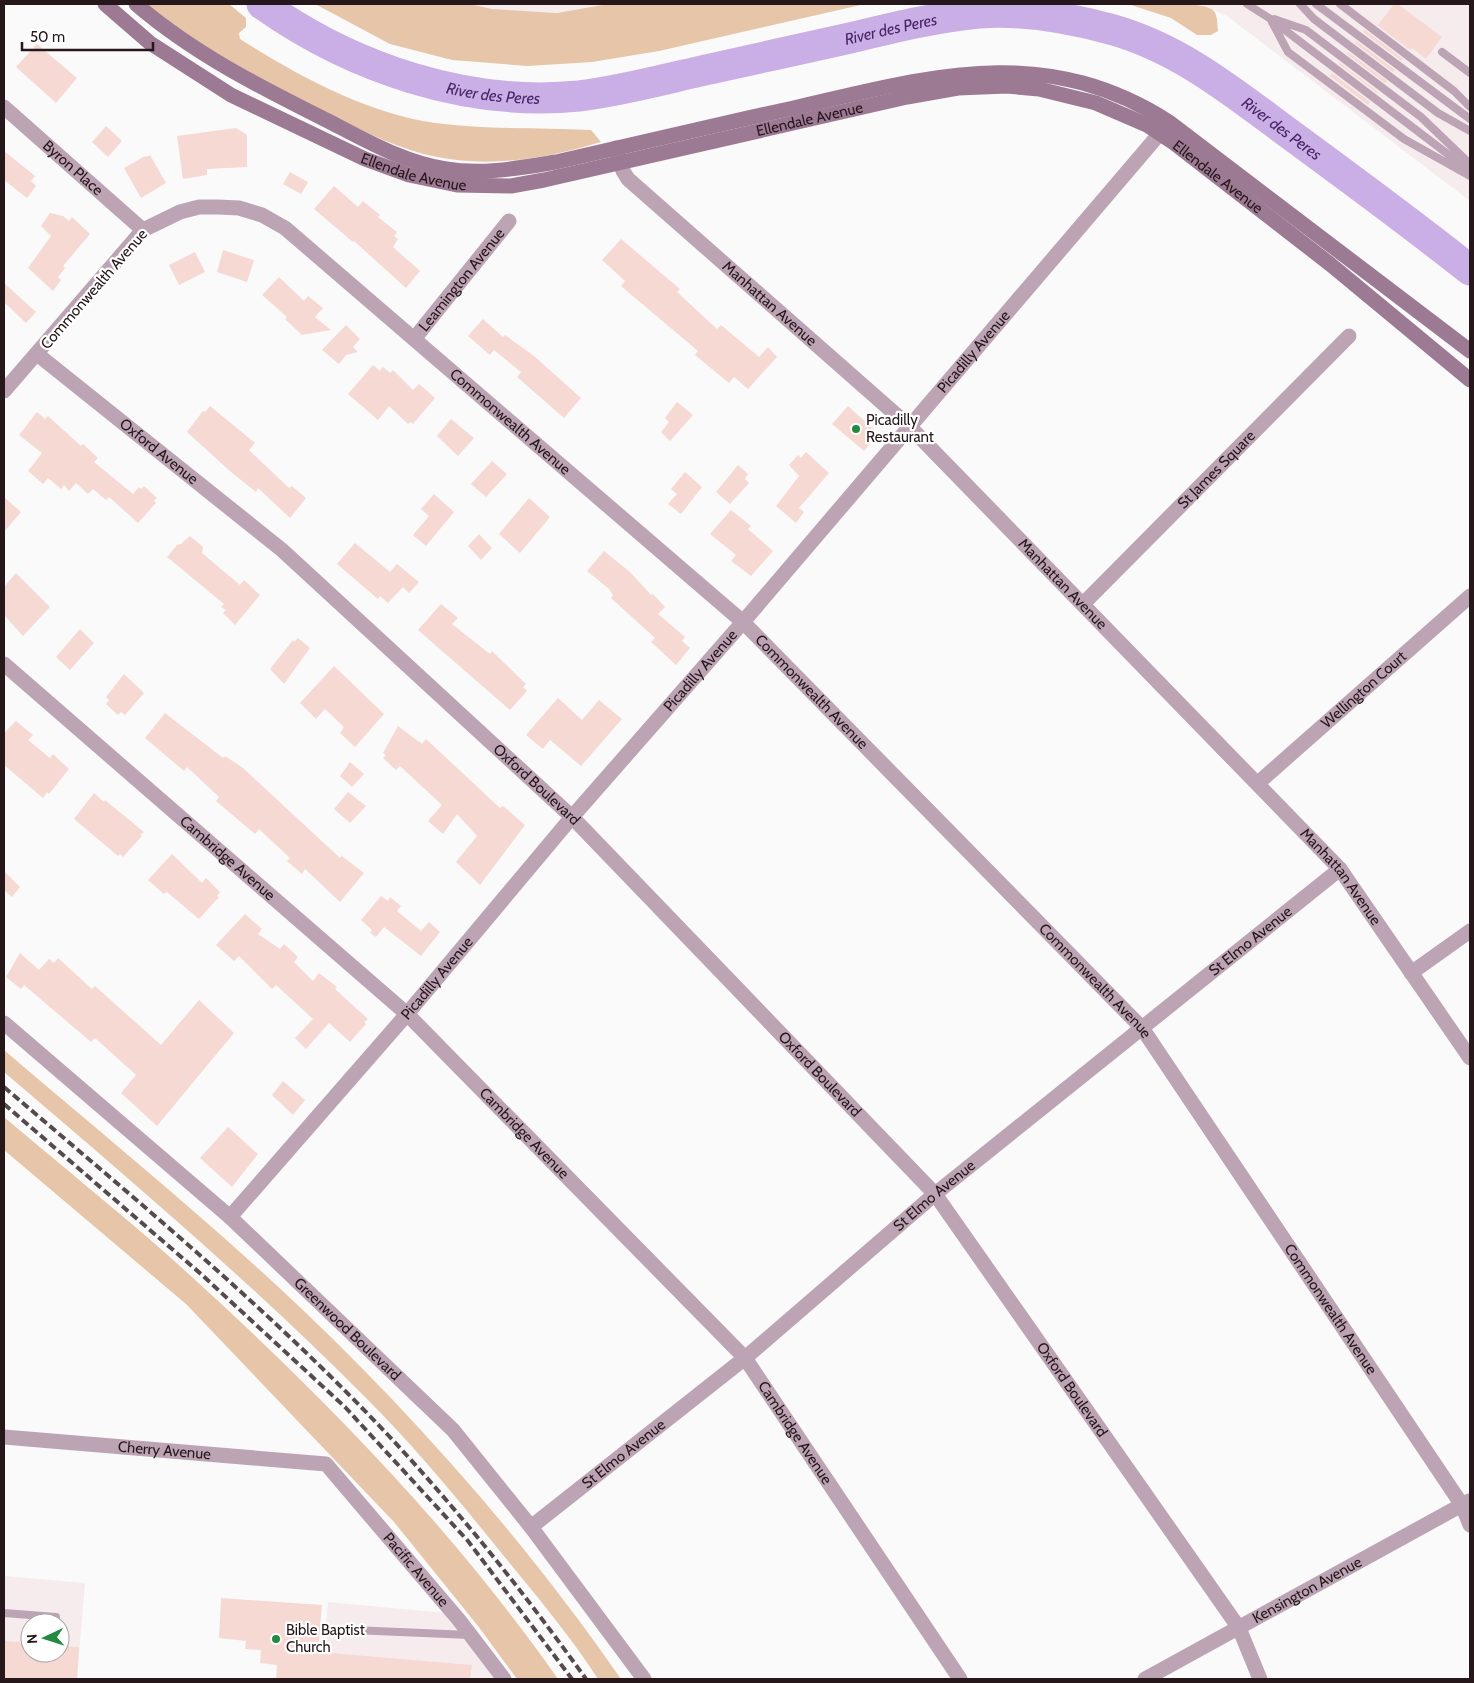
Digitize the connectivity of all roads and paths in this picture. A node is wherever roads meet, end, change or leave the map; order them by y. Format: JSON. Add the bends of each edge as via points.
{"nodes":[{"id":1,"x":105,"y":4,"type":"edge"},
{"id":2,"x":136,"y":4,"type":"edge"},
{"id":3,"x":1246,"y":4,"type":"edge"},
{"id":4,"x":1300,"y":4,"type":"edge"},
{"id":5,"x":1316,"y":4,"type":"edge"},
{"id":6,"x":1340,"y":4,"type":"edge"},
{"id":7,"x":1269,"y":18,"type":"junction"},
{"id":8,"x":1442,"y":52,"type":"dead end"},
{"id":9,"x":1470,"y":73,"type":"edge"},
{"id":10,"x":4,"y":106,"type":"edge"},
{"id":11,"x":1470,"y":107,"type":"edge"},
{"id":12,"x":1470,"y":119,"type":"edge"},
{"id":13,"x":1165,"y":128,"type":"junction"},
{"id":14,"x":1470,"y":131,"type":"edge"},
{"id":15,"x":616,"y":148,"type":"junction"},
{"id":16,"x":620,"y":163,"type":"junction"},
{"id":17,"x":1470,"y":164,"type":"edge"},
{"id":18,"x":1470,"y":170,"type":"edge"},
{"id":19,"x":1470,"y":176,"type":"edge"},
{"id":20,"x":509,"y":222,"type":"dead end"},
{"id":21,"x":143,"y":230,"type":"junction"},
{"id":22,"x":1348,"y":336,"type":"dead end"},
{"id":23,"x":414,"y":338,"type":"junction"},
{"id":24,"x":1470,"y":351,"type":"edge"},
{"id":25,"x":37,"y":354,"type":"junction"},
{"id":26,"x":1470,"y":380,"type":"edge"},
{"id":27,"x":4,"y":391,"type":"edge"},
{"id":28,"x":910,"y":427,"type":"junction"},
{"id":29,"x":282,"y":550,"type":"joint"},
{"id":30,"x":1470,"y":596,"type":"edge"},
{"id":31,"x":1084,"y":603,"type":"junction"},
{"id":32,"x":743,"y":622,"type":"junction"},
{"id":33,"x":4,"y":664,"type":"edge"},
{"id":34,"x":1258,"y":783,"type":"junction"},
{"id":35,"x":572,"y":817,"type":"junction"},
{"id":36,"x":1340,"y":868,"type":"junction"},
{"id":37,"x":1470,"y":931,"type":"edge"},
{"id":38,"x":1411,"y":973,"type":"junction"},
{"id":39,"x":407,"y":1014,"type":"junction"},
{"id":40,"x":4,"y":1023,"type":"edge"},
{"id":41,"x":1142,"y":1028,"type":"junction"},
{"id":42,"x":1470,"y":1058,"type":"edge"},
{"id":43,"x":935,"y":1194,"type":"junction"},
{"id":44,"x":230,"y":1216,"type":"junction"},
{"id":45,"x":745,"y":1358,"type":"junction"},
{"id":46,"x":4,"y":1436,"type":"edge"},
{"id":47,"x":326,"y":1464,"type":"joint"},
{"id":48,"x":1466,"y":1502,"type":"edge"},
{"id":49,"x":1470,"y":1525,"type":"edge"},
{"id":50,"x":531,"y":1527,"type":"junction"},
{"id":51,"x":4,"y":1613,"type":"edge"},
{"id":52,"x":20,"y":1614,"type":"edge"},
{"id":53,"x":1239,"y":1628,"type":"junction"},
{"id":54,"x":352,"y":1630,"type":"dead end"},
{"id":55,"x":470,"y":1635,"type":"junction"},
{"id":56,"x":504,"y":1679,"type":"edge"},
{"id":57,"x":644,"y":1679,"type":"edge"},
{"id":58,"x":960,"y":1679,"type":"edge"},
{"id":59,"x":1145,"y":1679,"type":"edge"},
{"id":60,"x":1260,"y":1679,"type":"edge"}],
"edges":[{"from":1,"to":16,"type":"main road","name":"Ellendale Avenue","via":[[150,43],[231,95],[366,159],[408,175],[457,185],[511,186]]},
{"from":2,"to":15,"type":"main road","name":"Ellendale Avenue","via":[[160,24],[240,77],[379,147],[414,160],[446,169],[507,171]]},
{"from":3,"to":7,"type":"lane"},
{"from":4,"to":14,"type":"lane","via":[[1314,19],[1438,113]]},
{"from":5,"to":12,"type":"lane"},
{"from":6,"to":11,"type":"lane","via":[[1454,91]]},
{"from":7,"to":17,"type":"lane","via":[[1306,30],[1421,117]]},
{"from":7,"to":18,"type":"lane"},
{"from":7,"to":19,"type":"lane","via":[[1288,52],[1404,139]]},
{"from":8,"to":9,"type":"lane"},
{"from":10,"to":21,"type":"street","name":"Byron Place"},
{"from":13,"to":15,"type":"main road","name":"Ellendale Avenue","via":[[1128,99],[1076,81],[1027,73],[980,72],[907,82]]},
{"from":13,"to":16,"type":"main road","name":"Ellendale Avenue","via":[[1070,95],[1032,88],[958,88]]},
{"from":13,"to":24,"type":"main road","name":"Ellendale Avenue"},
{"from":13,"to":26,"type":"main road","name":"Ellendale Avenue"},
{"from":13,"to":28,"type":"street","name":"Picadilly Avenue"},
{"from":15,"to":16,"type":"street","name":"Manhattan Avenue"},
{"from":16,"to":28,"type":"street","name":"Manhattan Avenue","via":[[628,179]]},
{"from":20,"to":23,"type":"street","name":"Leamington Avenue"},
{"from":21,"to":23,"type":"street","name":"Commonwealth Avenue","via":[[180,212],[199,207],[239,208],[262,215],[285,228]]},
{"from":21,"to":25,"type":"street","name":"Commonwealth Avenue"},
{"from":22,"to":31,"type":"street","name":"St James Square"},
{"from":23,"to":32,"type":"street","name":"Commonwealth Avenue"},
{"from":25,"to":27,"type":"street","name":"Commonwealth Avenue"},
{"from":25,"to":29,"type":"street","name":"Oxford Avenue"},
{"from":28,"to":31,"type":"street","name":"Manhattan Avenue"},
{"from":28,"to":32,"type":"street","name":"Picadilly Avenue"},
{"from":29,"to":35,"type":"street","name":"Oxford Boulevard"},
{"from":30,"to":34,"type":"street","name":"Wellington Court"},
{"from":31,"to":34,"type":"street","name":"Manhattan Avenue"},
{"from":32,"to":35,"type":"street","name":"Picadilly Avenue"},
{"from":32,"to":41,"type":"street","name":"Commonwealth Avenue"},
{"from":33,"to":39,"type":"street","name":"Cambridge Avenue"},
{"from":34,"to":36,"type":"street","name":"Manhattan Avenue"},
{"from":35,"to":39,"type":"street","name":"Picadilly Avenue"},
{"from":35,"to":43,"type":"street","name":"Oxford Boulevard"},
{"from":36,"to":38,"type":"street","name":"Manhattan Avenue"},
{"from":36,"to":41,"type":"street","name":"St Elmo Avenue"},
{"from":37,"to":38,"type":"street"},
{"from":38,"to":42,"type":"street","name":"Manhattan Avenue"},
{"from":39,"to":44,"type":"street","name":"Picadilly Avenue"},
{"from":39,"to":45,"type":"street","name":"Cambridge Avenue"},
{"from":40,"to":44,"type":"street","name":"Greenwood Boulevard"},
{"from":41,"to":43,"type":"street","name":"St Elmo Avenue"},
{"from":41,"to":48,"type":"street","name":"Commonwealth Avenue"},
{"from":43,"to":45,"type":"street","name":"St Elmo Avenue"},
{"from":43,"to":53,"type":"street","name":"Oxford Boulevard"},
{"from":44,"to":50,"type":"street","name":"Greenwood Boulevard","via":[[453,1430]]},
{"from":45,"to":50,"type":"street","name":"St Elmo Avenue"},
{"from":45,"to":58,"type":"street","name":"Cambridge Avenue"},
{"from":46,"to":47,"type":"street","name":"Cherry Avenue"},
{"from":47,"to":55,"type":"street","name":"Pacific Avenue"},
{"from":48,"to":49,"type":"street","name":"Commonwealth Avenue"},
{"from":48,"to":53,"type":"street","name":"Kensington Avenue"},
{"from":50,"to":57,"type":"street","name":"Greenwood Boulevard"},
{"from":51,"to":52,"type":"lane"},
{"from":53,"to":59,"type":"street","name":"Kensington Avenue"},
{"from":53,"to":60,"type":"street","name":"Oxford Boulevard"},
{"from":54,"to":55,"type":"lane"},
{"from":55,"to":56,"type":"street","name":"Pacific Avenue"}]}
